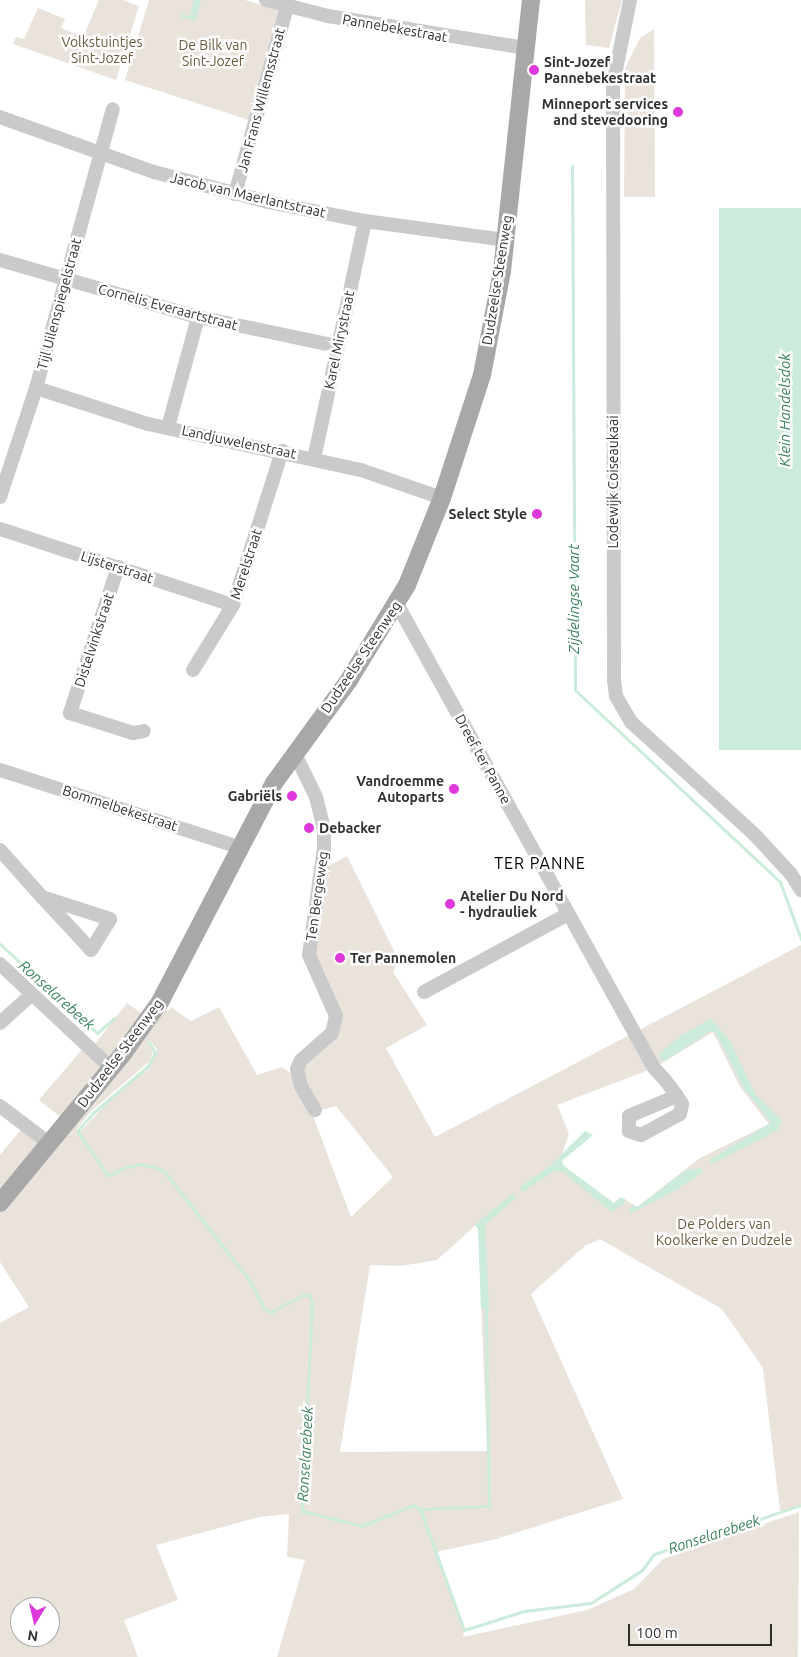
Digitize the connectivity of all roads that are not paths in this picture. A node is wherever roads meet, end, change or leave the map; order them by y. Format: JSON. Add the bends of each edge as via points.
{"nodes":[{"id":1,"x":266,"y":0,"type":"edge"},
{"id":2,"x":532,"y":0,"type":"edge"},
{"id":3,"x":630,"y":0,"type":"edge"},
{"id":4,"x":287,"y":6,"type":"junction"},
{"id":5,"x":525,"y":48,"type":"junction"},
{"id":6,"x":113,"y":109,"type":"dead end"},
{"id":7,"x":0,"y":117,"type":"edge"},
{"id":8,"x":101,"y":154,"type":"junction"},
{"id":9,"x":235,"y":194,"type":"junction"},
{"id":10,"x":365,"y":221,"type":"junction"},
{"id":11,"x":505,"y":240,"type":"junction"},
{"id":12,"x":0,"y":260,"type":"edge"},
{"id":13,"x":66,"y":280,"type":"junction"},
{"id":14,"x":198,"y":317,"type":"junction"},
{"id":15,"x":337,"y":346,"type":"junction"},
{"id":16,"x":36,"y":388,"type":"junction"},
{"id":17,"x":168,"y":427,"type":"junction"},
{"id":18,"x":282,"y":451,"type":"junction"},
{"id":19,"x":314,"y":459,"type":"junction"},
{"id":20,"x":0,"y":497,"type":"edge"},
{"id":21,"x":442,"y":498,"type":"junction"},
{"id":22,"x":0,"y":529,"type":"edge"},
{"id":23,"x":118,"y":567,"type":"junction"},
{"id":24,"x":397,"y":604,"type":"junction"},
{"id":25,"x":233,"y":605,"type":"junction"},
{"id":26,"x":193,"y":670,"type":"dead end"},
{"id":27,"x":144,"y":731,"type":"dead end"},
{"id":28,"x":294,"y":752,"type":"junction"},
{"id":29,"x":0,"y":770,"type":"edge"},
{"id":30,"x":239,"y":847,"type":"junction"},
{"id":31,"x":0,"y":850,"type":"edge"},
{"id":32,"x":801,"y":890,"type":"edge"},
{"id":33,"x":42,"y":897,"type":"junction"},
{"id":34,"x":568,"y":914,"type":"junction"},
{"id":35,"x":0,"y":964,"type":"edge"},
{"id":36,"x":424,"y":992,"type":"dead end"},
{"id":37,"x":32,"y":994,"type":"junction"},
{"id":38,"x":0,"y":1023,"type":"edge"},
{"id":39,"x":111,"y":1068,"type":"junction"},
{"id":40,"x":677,"y":1096,"type":"dead end"},
{"id":41,"x":0,"y":1106,"type":"edge"},
{"id":42,"x":315,"y":1110,"type":"dead end"},
{"id":43,"x":49,"y":1143,"type":"junction"},
{"id":44,"x":0,"y":1203,"type":"edge"}],
"edges":[{"from":1,"to":4,"type":"street","name":"Pannebekestraat"},
{"from":2,"to":5,"type":"main road","name":"Dudzeelse Steenweg"},
{"from":3,"to":32,"type":"street","name":"Lodewijk Coiseaukaai","via":[[613,84],[616,696],[631,722],[754,834],[791,874]]},
{"from":4,"to":5,"type":"street","name":"Pannebekestraat","via":[[446,37]]},
{"from":4,"to":9,"type":"street","name":"Jan Frans Willemsstraat"},
{"from":5,"to":11,"type":"main road","name":"Dudzeelse Steenweg"},
{"from":6,"to":8,"type":"street","name":"Tijl Uilenspiegelstraat"},
{"from":7,"to":8,"type":"street","name":"Jacob van Maerlantstraat"},
{"from":8,"to":9,"type":"street","name":"Jacob van Maerlantstraat"},
{"from":8,"to":13,"type":"street","name":"Tijl Uilenspiegelstraat"},
{"from":9,"to":10,"type":"street","name":"Jacob van Maerlantstraat"},
{"from":10,"to":11,"type":"street","name":"Jacob van Maerlantstraat"},
{"from":10,"to":15,"type":"street","name":"Karel Mirystraat"},
{"from":11,"to":21,"type":"main road","name":"Dudzeelse Steenweg","via":[[482,375]]},
{"from":12,"to":13,"type":"street","name":"Cornelis Everaartstraat"},
{"from":13,"to":14,"type":"street","name":"Cornelis Everaartstraat"},
{"from":13,"to":16,"type":"street","name":"Tijl Uilenspiegelstraat"},
{"from":14,"to":15,"type":"street","name":"Cornelis Everaartstraat"},
{"from":14,"to":17,"type":"street"},
{"from":15,"to":19,"type":"street","name":"Karel Mirystraat"},
{"from":16,"to":17,"type":"street","name":"Landjuwelenstraat","via":[[148,424]]},
{"from":16,"to":20,"type":"street","name":"Tijl Uilenspiegelstraat"},
{"from":17,"to":18,"type":"street","name":"Landjuwelenstraat"},
{"from":18,"to":19,"type":"street","name":"Landjuwelenstraat"},
{"from":18,"to":25,"type":"street","name":"Merelstraat"},
{"from":19,"to":21,"type":"street","name":"Landjuwelenstraat","via":[[361,470]]},
{"from":21,"to":24,"type":"main road","name":"Dudzeelse Steenweg"},
{"from":22,"to":23,"type":"street","name":"Lijsterstraat"},
{"from":23,"to":25,"type":"street","name":"Lijsterstraat"},
{"from":23,"to":27,"type":"street","name":"Distelvinkstraat","via":[[70,713],[133,733]]},
{"from":24,"to":28,"type":"main road","name":"Dudzeelse Steenweg","via":[[349,680]]},
{"from":24,"to":34,"type":"street","name":"Dreef ter Panne"},
{"from":25,"to":26,"type":"street","name":"Merelstraat"},
{"from":28,"to":30,"type":"main road","name":"Dudzeelse Steenweg"},
{"from":28,"to":42,"type":"street","name":"Ten Bergeweg","via":[[316,796],[324,829],[309,954],[336,1016],[332,1034],[296,1069],[301,1086]]},
{"from":29,"to":30,"type":"street","name":"Bommelbekestraat"},
{"from":30,"to":39,"type":"main road","name":"Dudzeelse Steenweg","via":[[173,981]]},
{"from":31,"to":33,"type":"street"},
{"from":33,"to":33,"type":"street","via":[[48,904],[91,950],[110,919]]},
{"from":34,"to":36,"type":"street"},
{"from":34,"to":40,"type":"street","name":"Dreef ter Panne","via":[[644,1051]]},
{"from":35,"to":37,"type":"street"},
{"from":37,"to":38,"type":"street"},
{"from":37,"to":39,"type":"street"},
{"from":39,"to":43,"type":"main road","name":"Dudzeelse Steenweg"},
{"from":41,"to":43,"type":"street"},
{"from":43,"to":44,"type":"main road","name":"Dudzeelse Steenweg"}]}
